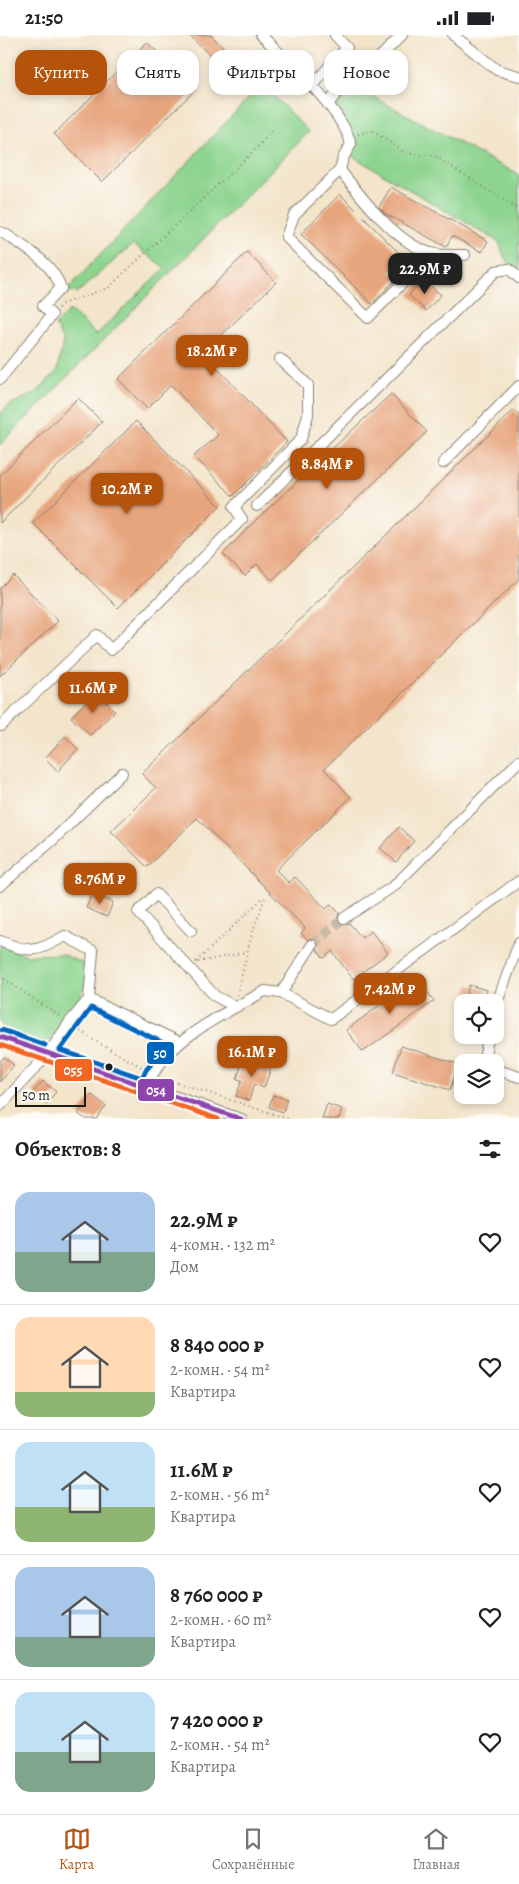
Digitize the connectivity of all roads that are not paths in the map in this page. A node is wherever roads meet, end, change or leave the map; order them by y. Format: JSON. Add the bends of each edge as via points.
{"nodes":[{"id":1,"x":261,"y":35,"type":"edge"},
{"id":2,"x":335,"y":35,"type":"edge"},
{"id":3,"x":402,"y":35,"type":"edge"},
{"id":4,"x":454,"y":35,"type":"edge"},
{"id":5,"x":276,"y":50,"type":"edge"},
{"id":6,"x":519,"y":76,"type":"edge"},
{"id":7,"x":314,"y":85,"type":"edge"},
{"id":8,"x":314,"y":89,"type":"edge"},
{"id":9,"x":328,"y":104,"type":"junction"},
{"id":10,"x":340,"y":170,"type":"junction"},
{"id":11,"x":0,"y":232,"type":"edge"},
{"id":12,"x":432,"y":253,"type":"junction"},
{"id":13,"x":465,"y":255,"type":"dead end"},
{"id":14,"x":519,"y":278,"type":"edge"},
{"id":15,"x":280,"y":359,"type":"dead end"},
{"id":16,"x":0,"y":379,"type":"edge"},
{"id":17,"x":519,"y":386,"type":"edge"},
{"id":18,"x":443,"y":463,"type":"dead end"},
{"id":19,"x":257,"y":506,"type":"dead end"},
{"id":20,"x":1,"y":726,"type":"dead end"},
{"id":21,"x":519,"y":761,"type":"edge"},
{"id":22,"x":122,"y":773,"type":"dead end"},
{"id":23,"x":519,"y":881,"type":"edge"},
{"id":24,"x":0,"y":886,"type":"edge"},
{"id":25,"x":344,"y":918,"type":"tunnel mouth"},
{"id":26,"x":190,"y":931,"type":"dead end"},
{"id":27,"x":0,"y":941,"type":"edge"},
{"id":28,"x":519,"y":943,"type":"edge"},
{"id":29,"x":312,"y":945,"type":"tunnel mouth"},
{"id":30,"x":280,"y":993,"type":"junction"},
{"id":31,"x":500,"y":994,"type":"edge"},
{"id":32,"x":89,"y":999,"type":"junction"},
{"id":33,"x":236,"y":1007,"type":"junction"},
{"id":34,"x":0,"y":1037,"type":"edge"},
{"id":35,"x":179,"y":1042,"type":"junction"},
{"id":36,"x":48,"y":1054,"type":"junction"},
{"id":37,"x":504,"y":1072,"type":"edge"},
{"id":38,"x":519,"y":1077,"type":"edge"},
{"id":39,"x":146,"y":1087,"type":"junction"},
{"id":40,"x":0,"y":1106,"type":"edge"},
{"id":41,"x":241,"y":1119,"type":"edge"}],
"edges":[{"from":1,"to":5,"type":"street"},
{"from":2,"to":7,"type":"street","via":[[348,48]]},
{"from":3,"to":9,"type":"street","via":[[374,63],[346,82]]},
{"from":4,"to":6,"type":"street","via":[[497,70]]},
{"from":8,"to":9,"type":"street"},
{"from":9,"to":10,"type":"street","via":[[351,144]]},
{"from":10,"to":12,"type":"street","via":[[372,210],[414,246]]},
{"from":10,"to":12,"type":"street","via":[[294,215],[286,237],[368,319]]},
{"from":11,"to":16,"type":"street","via":[[41,259],[58,279],[61,288],[43,306],[52,315]]},
{"from":12,"to":13,"type":"street"},
{"from":14,"to":19,"type":"street","via":[[509,269],[496,271]]},
{"from":15,"to":20,"type":"street","via":[[308,385],[308,415],[301,439],[234,507],[242,519],[111,649],[97,635]]},
{"from":17,"to":18,"type":"street"},
{"from":21,"to":25,"type":"street","via":[[394,886]]},
{"from":22,"to":24,"type":"street"},
{"from":23,"to":30,"type":"street","via":[[331,1019]]},
{"from":26,"to":33,"type":"street","via":[[156,893],[138,912],[215,996]]},
{"from":27,"to":32,"type":"street","via":[[33,951],[66,936],[93,951]]},
{"from":28,"to":31,"type":"street"},
{"from":29,"to":30,"type":"street"},
{"from":30,"to":33,"type":"street","via":[[265,991]]},
{"from":32,"to":35,"type":"street"},
{"from":32,"to":36,"type":"street"},
{"from":33,"to":35,"type":"street"},
{"from":34,"to":36,"type":"street"},
{"from":35,"to":39,"type":"street","via":[[152,1073]]},
{"from":36,"to":39,"type":"street"},
{"from":36,"to":40,"type":"street"},
{"from":37,"to":38,"type":"street"},
{"from":39,"to":41,"type":"street"}]}
